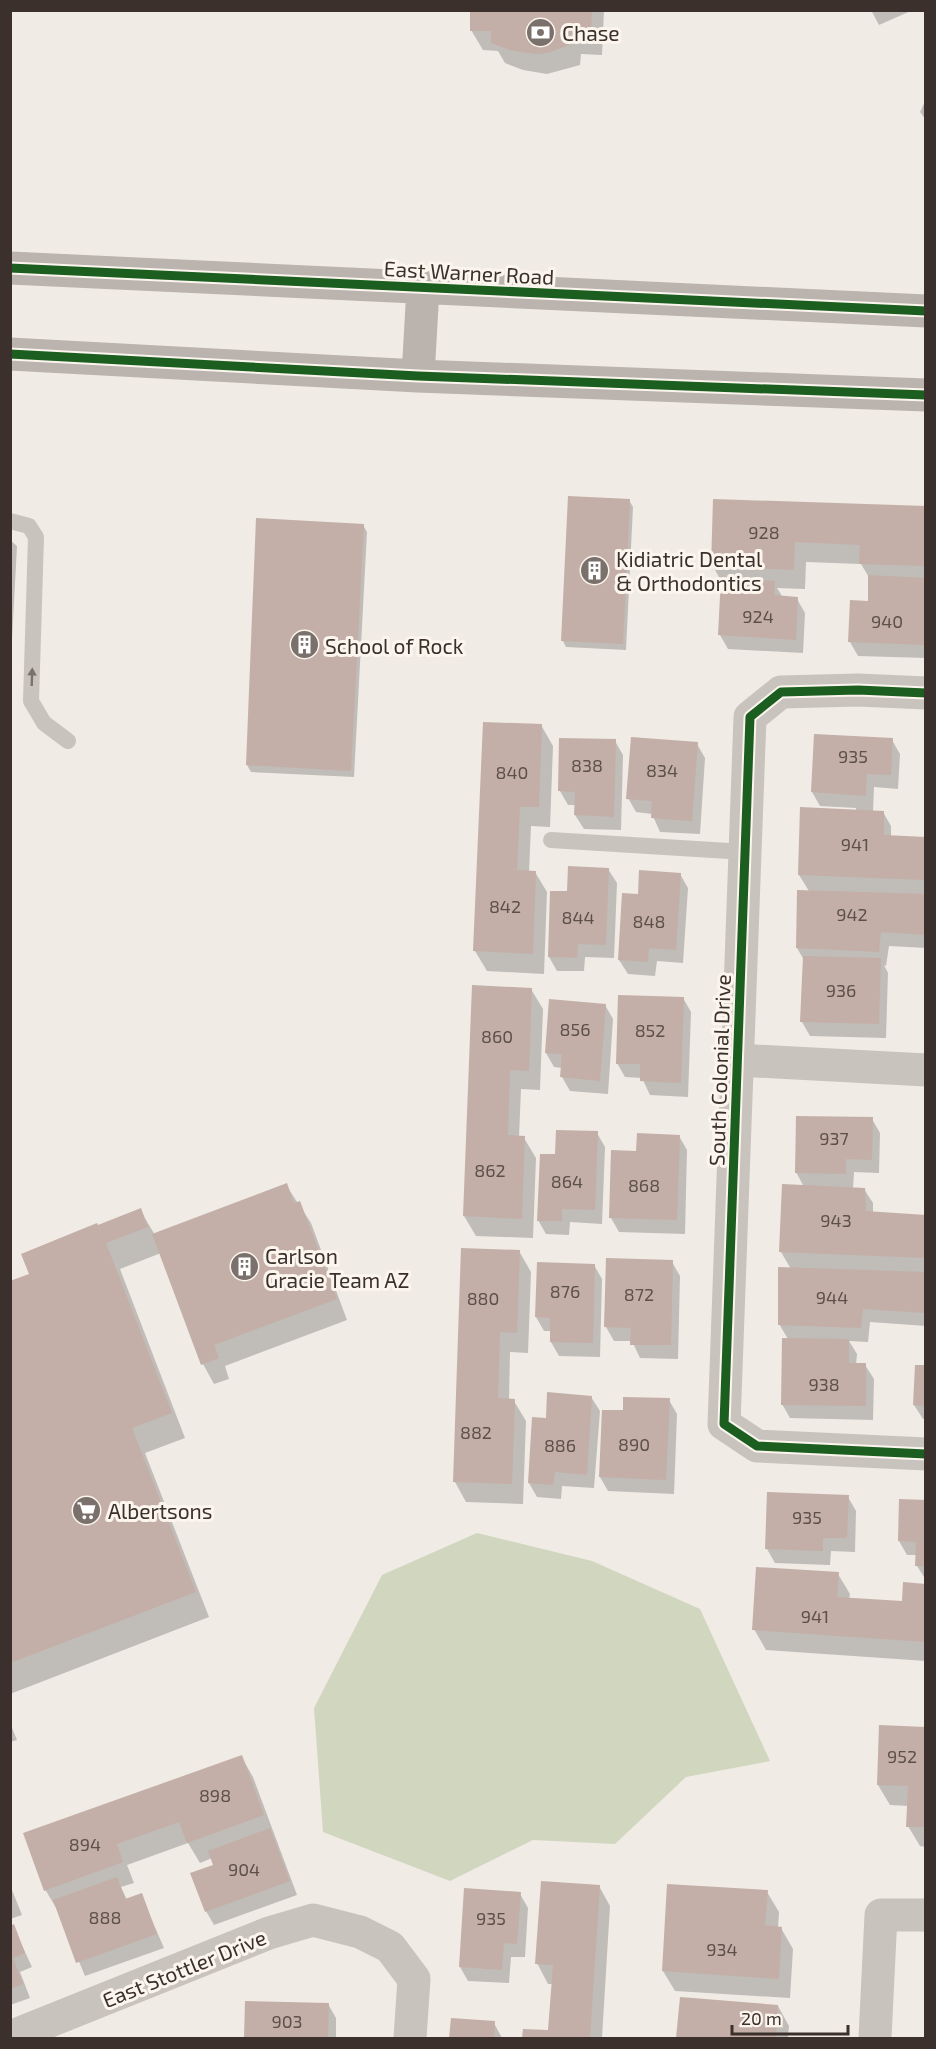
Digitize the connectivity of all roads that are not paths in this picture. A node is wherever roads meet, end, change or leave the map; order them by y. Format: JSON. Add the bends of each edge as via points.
{"nodes":[{"id":1,"x":10,"y":268,"type":"edge"},
{"id":2,"x":423,"y":288,"type":"junction"},
{"id":3,"x":926,"y":311,"type":"edge"},
{"id":4,"x":10,"y":354,"type":"edge"},
{"id":5,"x":418,"y":376,"type":"junction"},
{"id":6,"x":926,"y":395,"type":"edge"},
{"id":7,"x":10,"y":521,"type":"edge"},
{"id":8,"x":926,"y":693,"type":"edge"},
{"id":9,"x":68,"y":741,"type":"dead end"},
{"id":10,"x":551,"y":840,"type":"dead end"},
{"id":11,"x":745,"y":852,"type":"junction"},
{"id":12,"x":737,"y":1060,"type":"junction"},
{"id":13,"x":926,"y":1070,"type":"edge"},
{"id":14,"x":926,"y":1454,"type":"edge"},
{"id":15,"x":926,"y":1914,"type":"edge"},
{"id":16,"x":10,"y":2037,"type":"edge"},
{"id":17,"x":411,"y":2038,"type":"edge"},
{"id":18,"x":875,"y":2038,"type":"edge"}],
"edges":[{"from":1,"to":2,"type":"main road","name":"East Warner Road"},
{"from":2,"to":3,"type":"main road","name":"East Warner Road"},
{"from":2,"to":5,"type":"main road"},
{"from":4,"to":5,"type":"main road"},
{"from":5,"to":6,"type":"main road"},
{"from":9,"to":7,"type":"lane","one_way":true,"via":[[44,723],[31,701],[36,537],[28,526]]},
{"from":8,"to":11,"type":"street","name":"South Colonial Drive","via":[[781,692],[750,717]]},
{"from":10,"to":11,"type":"lane"},
{"from":11,"to":12,"type":"street","name":"South Colonial Drive"},
{"from":12,"to":13,"type":"street"},
{"from":12,"to":14,"type":"street","name":"South Colonial Drive","via":[[724,1424],[757,1446]]},
{"from":15,"to":18,"type":"street","via":[[881,1916]]},
{"from":16,"to":17,"type":"street","name":"East Stottler Drive","via":[[269,1933],[313,1920],[360,1932],[390,1947],[414,1979]]}]}
